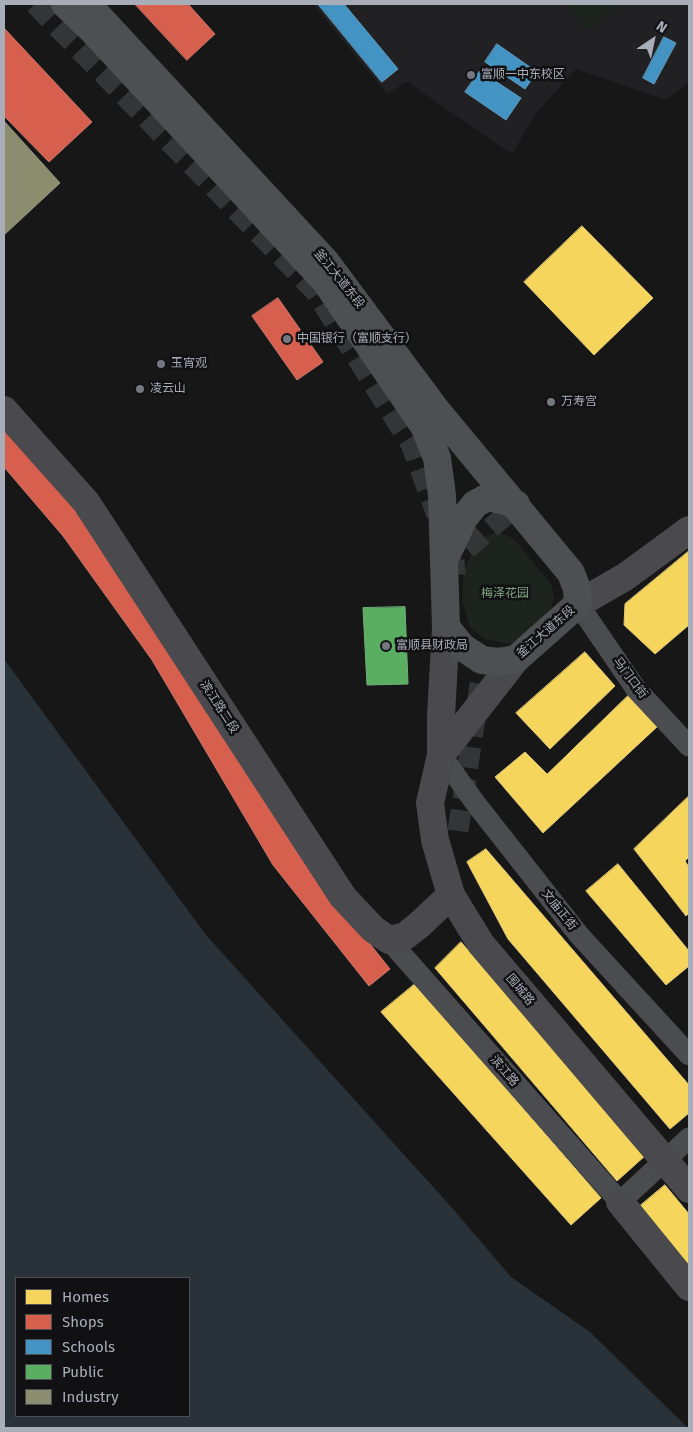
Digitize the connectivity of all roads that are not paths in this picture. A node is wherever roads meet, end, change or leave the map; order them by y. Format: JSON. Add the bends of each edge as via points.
{"nodes":[{"id":1,"x":65,"y":4,"type":"edge"},
{"id":2,"x":87,"y":4,"type":"edge"},
{"id":3,"x":4,"y":410,"type":"edge"},
{"id":4,"x":516,"y":504,"type":"junction"},
{"id":5,"x":689,"y":530,"type":"edge"},
{"id":6,"x":443,"y":564,"type":"junction"},
{"id":7,"x":578,"y":604,"type":"junction"},
{"id":8,"x":446,"y":626,"type":"junction"},
{"id":9,"x":516,"y":659,"type":"junction"},
{"id":10,"x":689,"y":746,"type":"edge"},
{"id":11,"x":441,"y":755,"type":"junction"},
{"id":12,"x":450,"y":895,"type":"junction"},
{"id":13,"x":389,"y":940,"type":"junction"},
{"id":14,"x":689,"y":1055,"type":"edge"},
{"id":15,"x":689,"y":1138,"type":"edge"},
{"id":16,"x":665,"y":1161,"type":"junction"},
{"id":17,"x":689,"y":1189,"type":"edge"},
{"id":18,"x":620,"y":1202,"type":"junction"},
{"id":19,"x":689,"y":1287,"type":"edge"}],
"edges":[{"from":1,"to":6,"type":"main road","name":"釜江大道东段","via":[[326,282],[424,426],[437,458],[442,495]]},
{"from":2,"to":4,"type":"main road","name":"釜江大道东段","via":[[326,262],[437,411]]},
{"from":3,"to":13,"type":"street","name":"滨江路二段","via":[[86,502],[343,897],[373,929]]},
{"from":4,"to":6,"type":"main road","via":[[488,497],[475,504],[464,518]]},
{"from":4,"to":7,"type":"main road","name":"釜江大道东段","via":[[571,573]]},
{"from":5,"to":7,"type":"street","via":[[626,577]]},
{"from":6,"to":8,"type":"main road","name":"釜江大道东段"},
{"from":7,"to":9,"type":"main road","name":"釜江大道东段"},
{"from":7,"to":10,"type":"street","name":"马门口街","via":[[636,689]]},
{"from":8,"to":9,"type":"main road","name":"釜江大道东段","via":[[462,647],[482,660]]},
{"from":8,"to":11,"type":"street"},
{"from":9,"to":11,"type":"street"},
{"from":11,"to":12,"type":"street","name":"围城路","via":[[430,803],[435,840]]},
{"from":11,"to":14,"type":"street","name":"文庙正街","via":[[580,935]]},
{"from":12,"to":13,"type":"street","via":[[405,936]]},
{"from":12,"to":16,"type":"street","name":"围城路","via":[[481,944]]},
{"from":13,"to":18,"type":"street","name":"滨江路"},
{"from":15,"to":16,"type":"street"},
{"from":16,"to":17,"type":"street","name":"围城路"},
{"from":16,"to":18,"type":"street"},
{"from":18,"to":19,"type":"street"}]}
